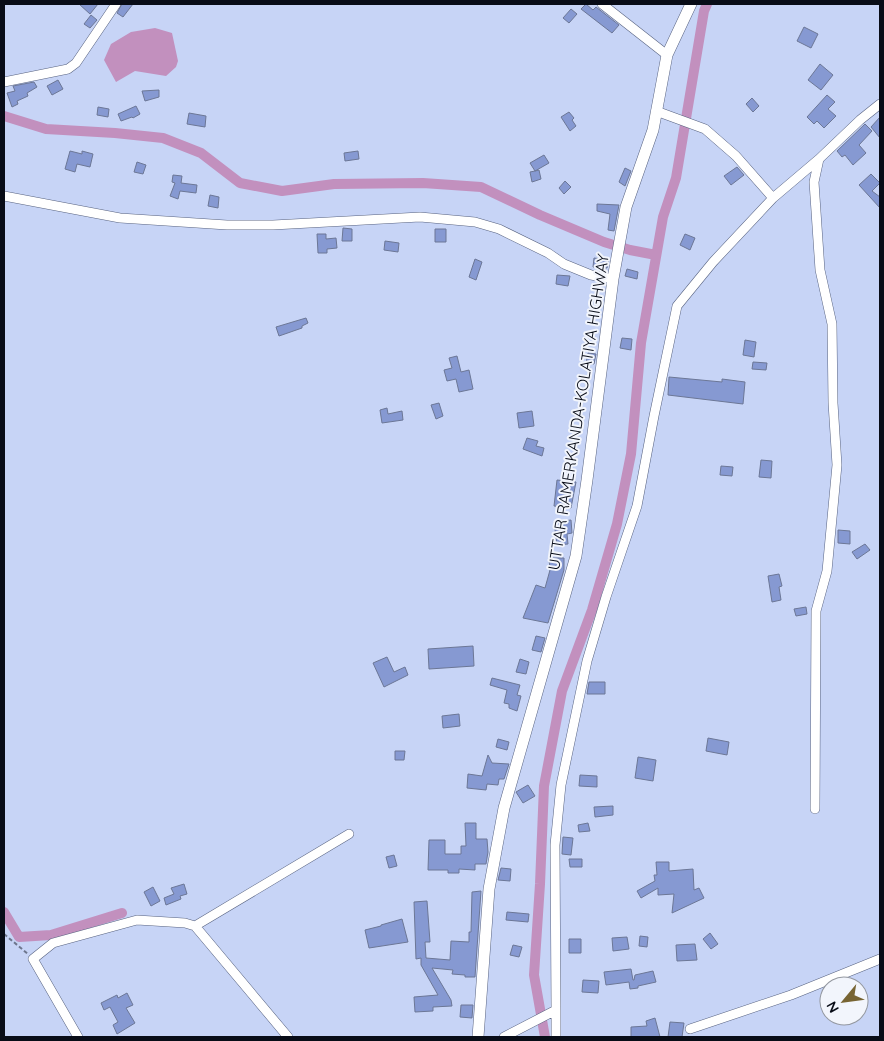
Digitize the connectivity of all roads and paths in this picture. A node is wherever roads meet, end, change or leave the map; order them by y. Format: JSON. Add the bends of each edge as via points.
{"nodes":[{"id":1,"x":116,"y":4,"type":"edge"},
{"id":2,"x":602,"y":4,"type":"edge"},
{"id":3,"x":692,"y":4,"type":"edge"},
{"id":4,"x":667,"y":55,"type":"junction"},
{"id":5,"x":4,"y":82,"type":"edge"},
{"id":6,"x":880,"y":104,"type":"edge"},
{"id":7,"x":656,"y":111,"type":"junction"},
{"id":8,"x":819,"y":159,"type":"junction"},
{"id":9,"x":4,"y":196,"type":"edge"},
{"id":10,"x":773,"y":198,"type":"junction"},
{"id":11,"x":614,"y":276,"type":"junction"},
{"id":12,"x":815,"y":809,"type":"dead end"},
{"id":13,"x":349,"y":834,"type":"dead end"},
{"id":14,"x":195,"y":926,"type":"junction"},
{"id":15,"x":4,"y":934,"type":"edge"},
{"id":16,"x":33,"y":959,"type":"junction"},
{"id":17,"x":880,"y":959,"type":"edge"},
{"id":18,"x":553,"y":1011,"type":"junction"},
{"id":19,"x":690,"y":1029,"type":"dead end"},
{"id":20,"x":78,"y":1037,"type":"edge"},
{"id":21,"x":288,"y":1037,"type":"edge"},
{"id":22,"x":478,"y":1037,"type":"edge"},
{"id":23,"x":504,"y":1037,"type":"edge"},
{"id":24,"x":556,"y":1037,"type":"edge"}],
"edges":[{"from":1,"to":5,"type":"street","via":[[76,63],[68,69]]},
{"from":2,"to":4,"type":"street"},
{"from":3,"to":4,"type":"street","name":"UTTAR RAMERKANDA-KOLATIYA HIGHWAY"},
{"from":4,"to":7,"type":"street","name":"UTTAR RAMERKANDA-KOLATIYA HIGHWAY"},
{"from":6,"to":8,"type":"street"},
{"from":7,"to":10,"type":"street","via":[[705,130],[736,156]]},
{"from":7,"to":11,"type":"street","name":"UTTAR RAMERKANDA-KOLATIYA HIGHWAY","via":[[653,130],[626,207]]},
{"from":8,"to":10,"type":"street"},
{"from":8,"to":12,"type":"street","via":[[814,182],[820,270],[832,324],[837,465],[828,572],[816,611]]},
{"from":9,"to":11,"type":"street","via":[[120,218],[227,225],[273,226],[420,217],[475,222],[499,229],[591,275]]},
{"from":10,"to":18,"type":"street","via":[[677,306],[637,506],[587,661],[561,785],[555,845]]},
{"from":11,"to":22,"type":"street","name":"UTTAR RAMERKANDA-KOLATIYA HIGHWAY","via":[[576,556],[504,808],[489,889]]},
{"from":13,"to":14,"type":"street"},
{"from":14,"to":16,"type":"street","via":[[185,922],[137,920],[53,943]]},
{"from":14,"to":21,"type":"street"},
{"from":15,"to":16,"type":"path"},
{"from":16,"to":20,"type":"street"},
{"from":17,"to":19,"type":"street","via":[[791,995]]},
{"from":18,"to":23,"type":"street"},
{"from":18,"to":24,"type":"street"}]}
